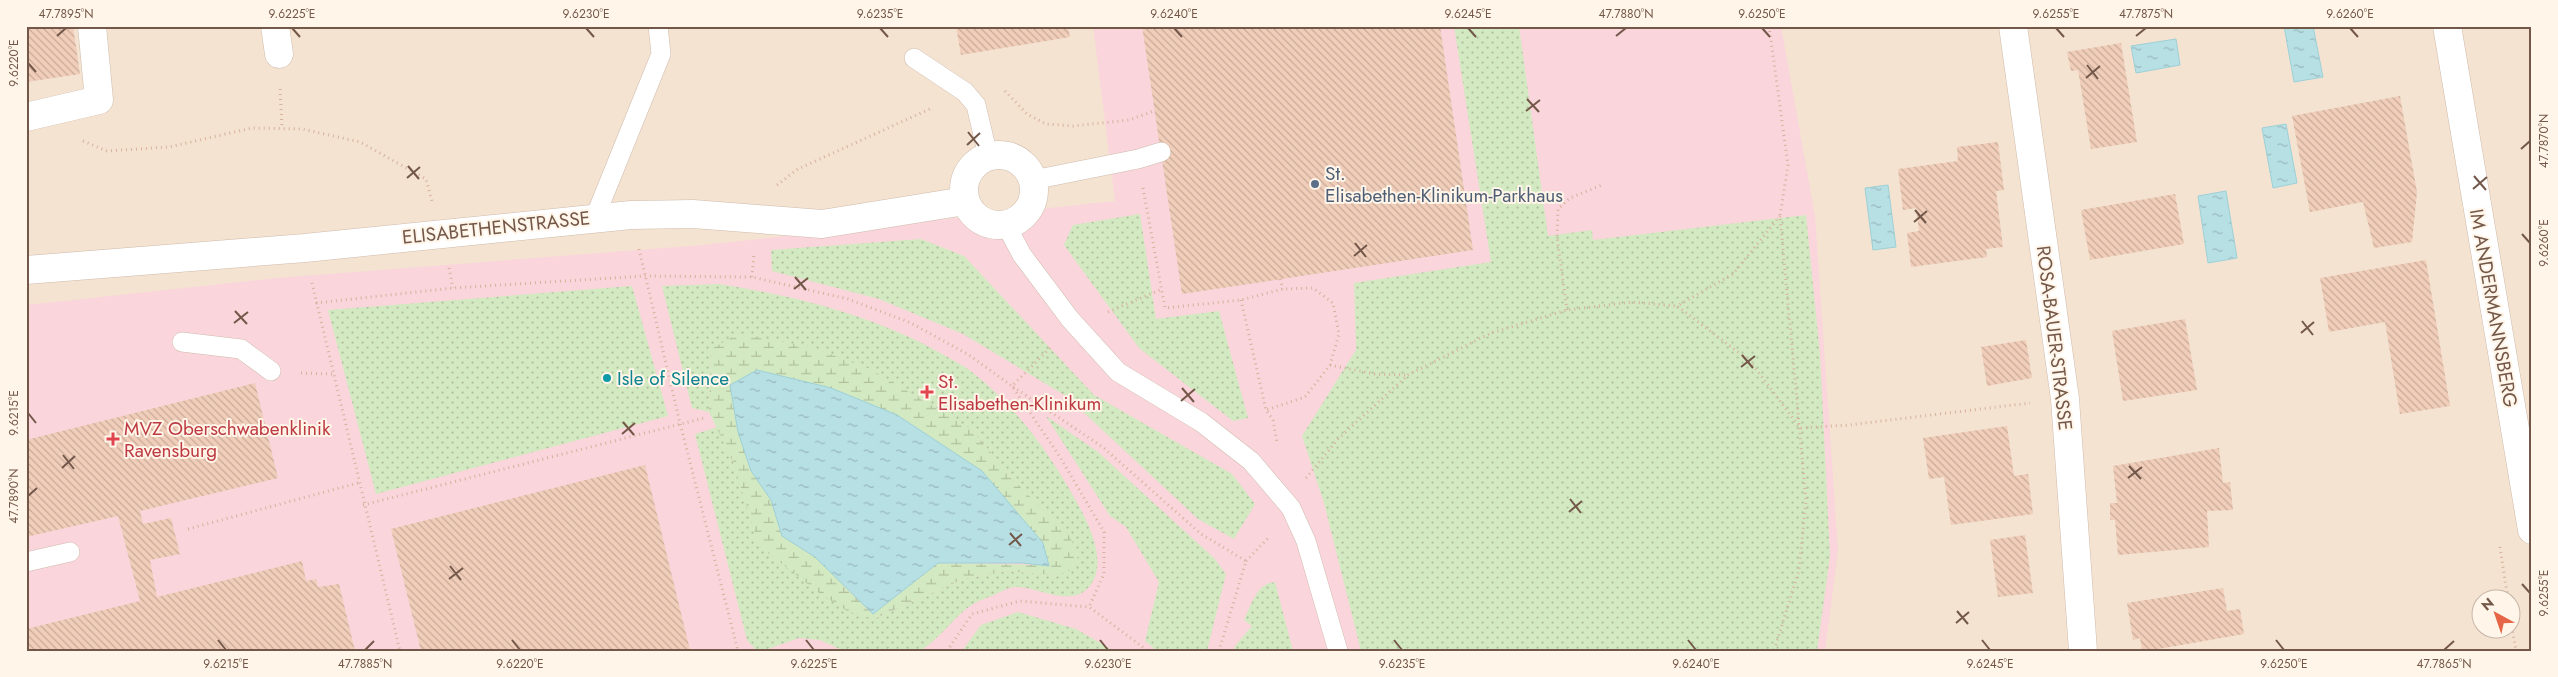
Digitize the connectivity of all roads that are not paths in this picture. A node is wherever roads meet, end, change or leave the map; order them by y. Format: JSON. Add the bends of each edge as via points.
{"nodes":[{"id":1,"x":92,"y":26,"type":"edge"},
{"id":2,"x":275,"y":26,"type":"edge"},
{"id":3,"x":658,"y":26,"type":"edge"},
{"id":4,"x":2013,"y":26,"type":"edge"},
{"id":5,"x":2447,"y":26,"type":"edge"},
{"id":6,"x":279,"y":54,"type":"road end"},
{"id":7,"x":914,"y":58,"type":"dead end"},
{"id":8,"x":32,"y":116,"type":"edge"},
{"id":9,"x":1161,"y":152,"type":"dead end"},
{"id":10,"x":988,"y":156,"type":"junction"},
{"id":11,"x":1033,"y":180,"type":"junction"},
{"id":12,"x":965,"y":201,"type":"junction"},
{"id":13,"x":595,"y":217,"type":"junction"},
{"id":14,"x":1006,"y":225,"type":"junction"},
{"id":15,"x":26,"y":270,"type":"edge"},
{"id":16,"x":182,"y":342,"type":"dead end"},
{"id":17,"x":271,"y":371,"type":"dead end"},
{"id":18,"x":2532,"y":530,"type":"edge"},
{"id":19,"x":70,"y":552,"type":"dead end"},
{"id":20,"x":26,"y":562,"type":"edge"},
{"id":21,"x":1338,"y":651,"type":"edge"},
{"id":22,"x":2084,"y":651,"type":"edge"}],
"edges":[{"from":1,"to":8,"type":"street","via":[[99,100]]},
{"from":2,"to":6,"type":"street"},
{"from":3,"to":13,"type":"lane","via":[[661,54]]},
{"from":4,"to":22,"type":"street","name":"ROSA-BAUER-STRASSE","via":[[2065,399]]},
{"from":5,"to":18,"type":"street","name":"IM ANDERMANNSBERG"},
{"from":7,"to":10,"type":"lane","via":[[965,92],[976,106]]},
{"from":9,"to":11,"type":"lane","via":[[1138,160]]},
{"from":10,"to":11,"type":"street","via":[[1010,156],[1028,170]]},
{"from":10,"to":12,"type":"street","via":[[970,169],[963,190]]},
{"from":11,"to":14,"type":"street","via":[[1032,203],[1021,216]]},
{"from":12,"to":13,"type":"street","name":"ELISABETHENSTRASSE","via":[[822,224],[693,214]]},
{"from":12,"to":14,"type":"street","via":[[981,220],[996,226]]},
{"from":13,"to":15,"type":"street","name":"ELISABETHENSTRASSE","via":[[305,248]]},
{"from":14,"to":21,"type":"lane","via":[[1022,255],[1064,311],[1118,372],[1202,422],[1251,461],[1291,508],[1306,541]]},
{"from":16,"to":17,"type":"lane","via":[[241,349]]},
{"from":19,"to":20,"type":"lane"}]}
